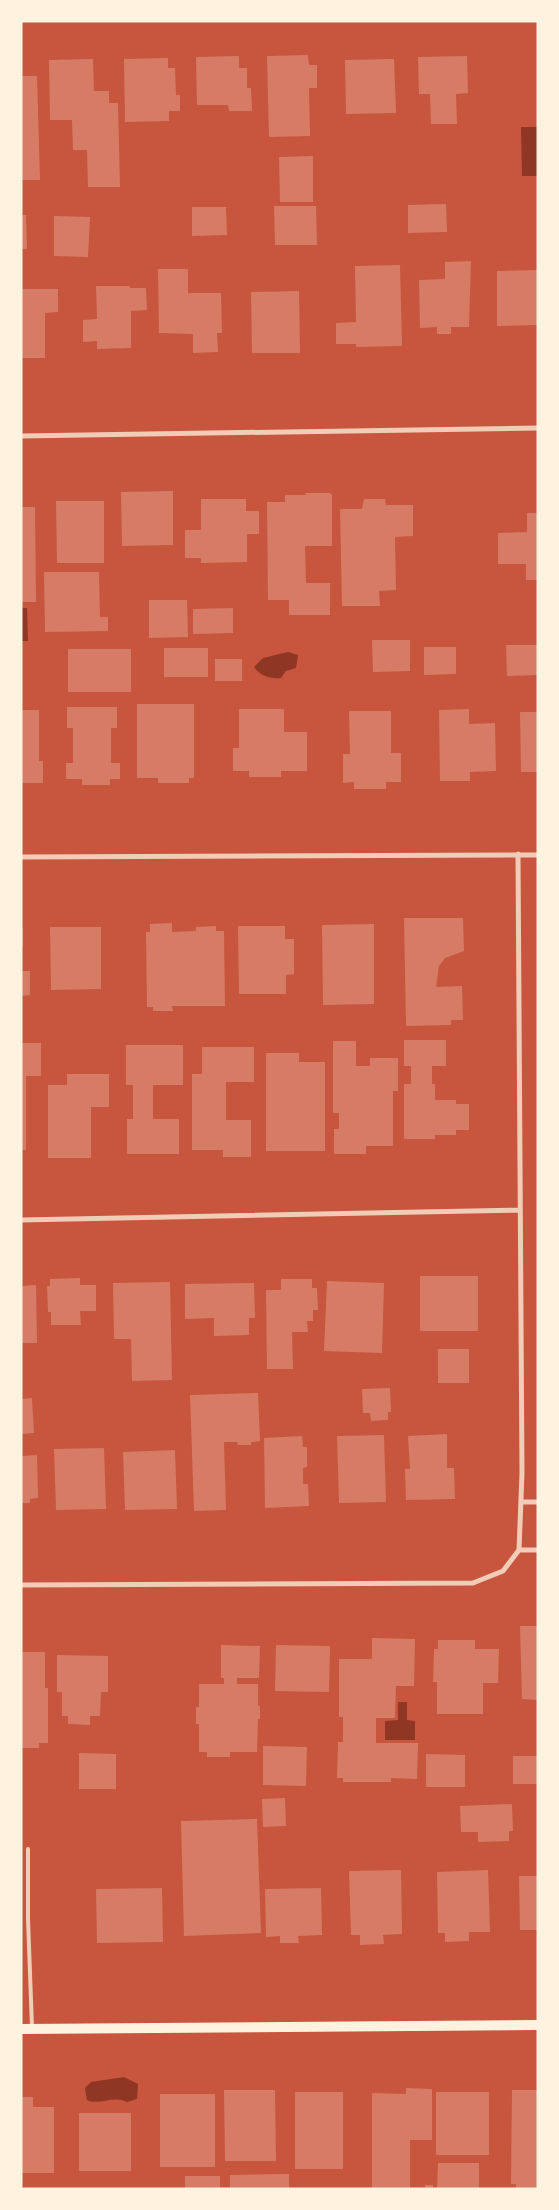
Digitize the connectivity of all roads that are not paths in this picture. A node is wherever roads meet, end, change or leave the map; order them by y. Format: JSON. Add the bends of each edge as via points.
{"nodes":[{"id":1,"x":538,"y":428,"type":"edge"},
{"id":2,"x":21,"y":436,"type":"edge"},
{"id":3,"x":518,"y":854,"type":"junction"},
{"id":4,"x":538,"y":855,"type":"edge"},
{"id":5,"x":21,"y":857,"type":"edge"},
{"id":6,"x":519,"y":1210,"type":"junction"},
{"id":7,"x":21,"y":1220,"type":"edge"},
{"id":8,"x":521,"y":1502,"type":"junction"},
{"id":9,"x":538,"y":1502,"type":"edge"},
{"id":10,"x":519,"y":1550,"type":"junction"},
{"id":11,"x":538,"y":1550,"type":"edge"},
{"id":12,"x":21,"y":1585,"type":"edge"},
{"id":13,"x":28,"y":1849,"type":"dead end"},
{"id":14,"x":538,"y":2025,"type":"edge"},
{"id":15,"x":32,"y":2029,"type":"junction"},
{"id":16,"x":21,"y":2030,"type":"edge"}],
"edges":[{"from":1,"to":2,"type":"street"},
{"from":3,"to":4,"type":"street"},
{"from":3,"to":5,"type":"street"},
{"from":3,"to":6,"type":"street"},
{"from":6,"to":7,"type":"street"},
{"from":6,"to":8,"type":"street"},
{"from":8,"to":9,"type":"street"},
{"from":8,"to":10,"type":"street"},
{"from":10,"to":11,"type":"street"},
{"from":10,"to":12,"type":"street","via":[[503,1571],[473,1583]]},
{"from":13,"to":15,"type":"lane"},
{"from":14,"to":15,"type":"main road"},
{"from":15,"to":16,"type":"main road"}]}
